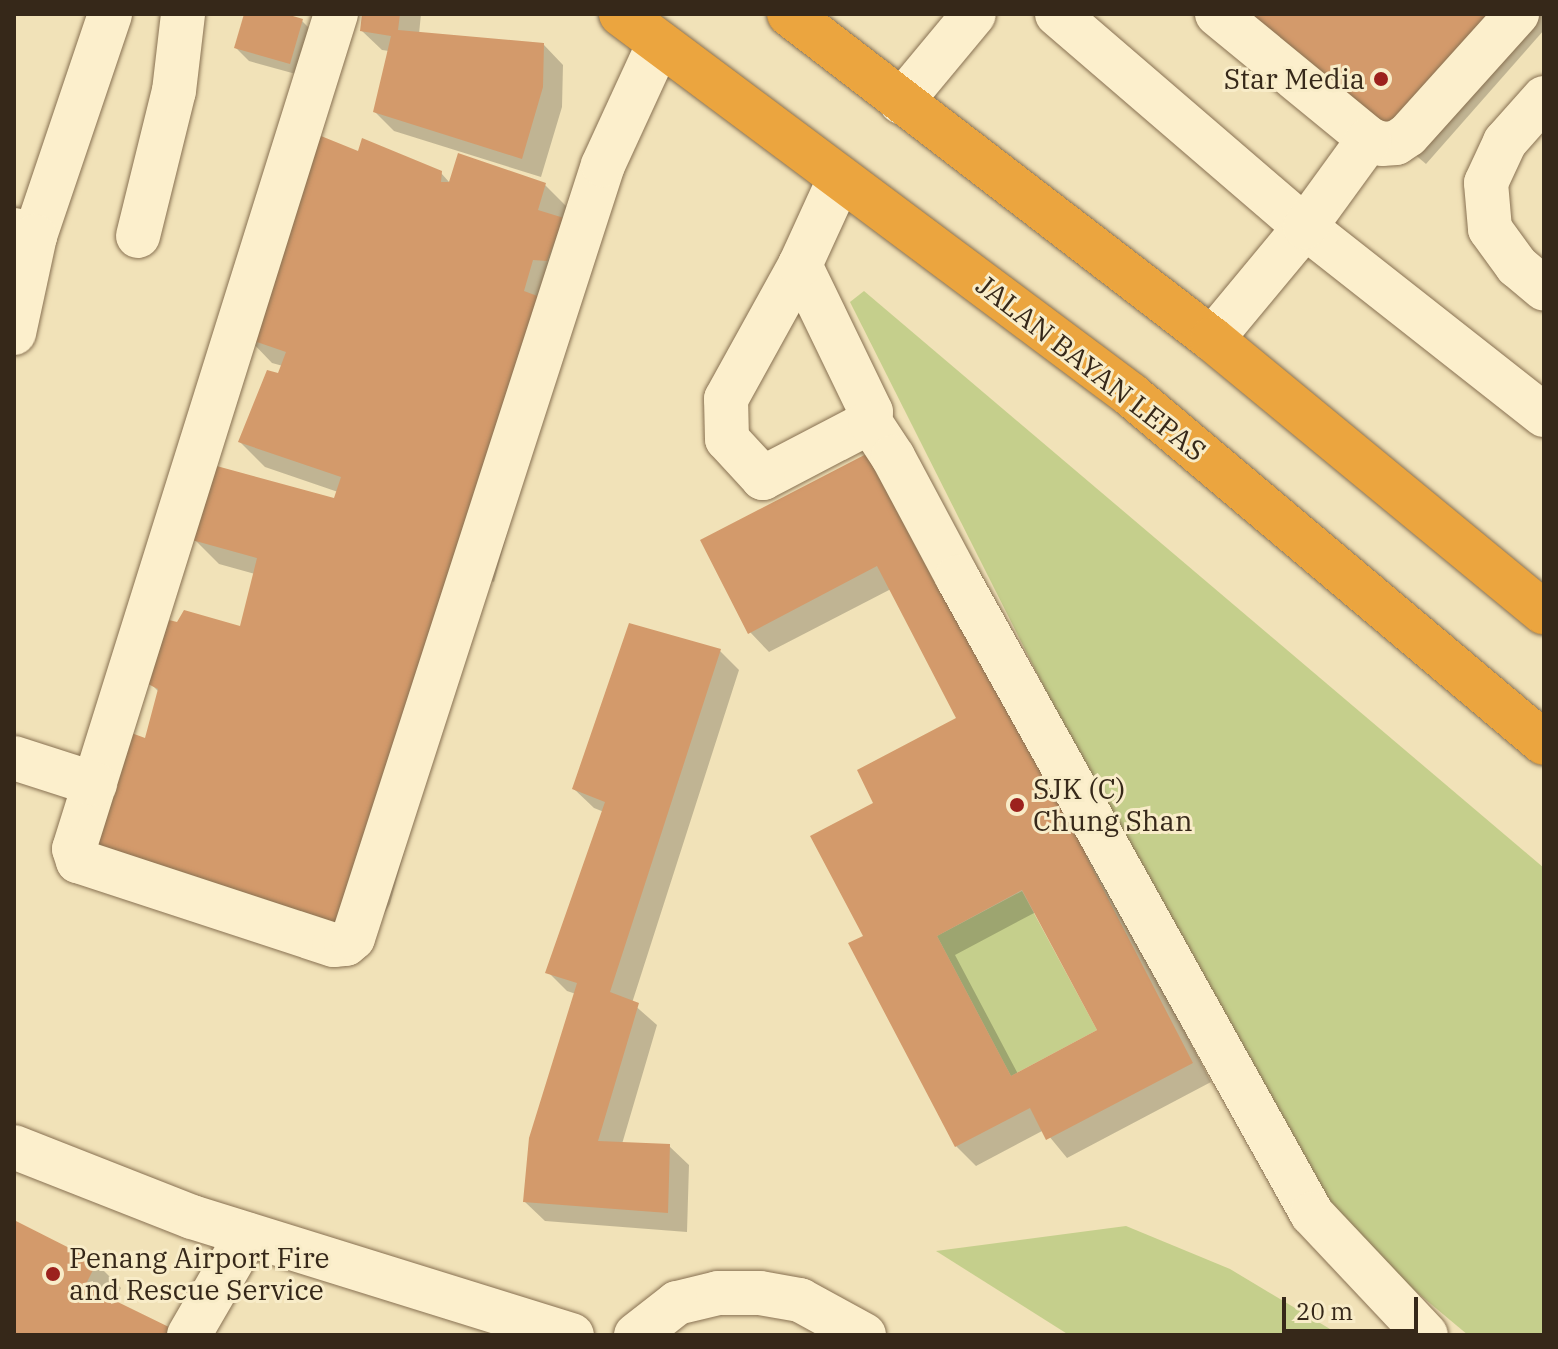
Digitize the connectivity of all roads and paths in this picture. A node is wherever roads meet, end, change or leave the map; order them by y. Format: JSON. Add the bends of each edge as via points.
{"nodes":[{"id":1,"x":110,"y":14,"type":"edge"},
{"id":2,"x":183,"y":14,"type":"edge"},
{"id":3,"x":336,"y":14,"type":"edge"},
{"id":4,"x":621,"y":14,"type":"edge"},
{"id":5,"x":789,"y":14,"type":"edge"},
{"id":6,"x":974,"y":14,"type":"edge"},
{"id":7,"x":1057,"y":14,"type":"edge"},
{"id":8,"x":1217,"y":14,"type":"edge"},
{"id":9,"x":1517,"y":14,"type":"edge"},
{"id":10,"x":659,"y":43,"type":"junction"},
{"id":11,"x":1544,"y":98,"type":"edge"},
{"id":12,"x":901,"y":102,"type":"junction"},
{"id":13,"x":1369,"y":139,"type":"junction"},
{"id":14,"x":839,"y":180,"type":"junction"},
{"id":15,"x":1305,"y":227,"type":"junction"},
{"id":16,"x":25,"y":233,"type":"edge"},
{"id":17,"x":138,"y":236,"type":"dead end"},
{"id":18,"x":800,"y":265,"type":"junction"},
{"id":19,"x":1544,"y":289,"type":"edge"},
{"id":20,"x":14,"y":333,"type":"edge"},
{"id":21,"x":1212,"y":339,"type":"junction"},
{"id":22,"x":1544,"y":415,"type":"edge"},
{"id":23,"x":870,"y":422,"type":"junction"},
{"id":24,"x":1544,"y":613,"type":"edge"},
{"id":25,"x":1544,"y":743,"type":"edge"},
{"id":26,"x":14,"y":758,"type":"edge"},
{"id":27,"x":95,"y":784,"type":"junction"},
{"id":28,"x":14,"y":1147,"type":"edge"},
{"id":29,"x":247,"y":1235,"type":"junction"},
{"id":30,"x":189,"y":1335,"type":"edge"},
{"id":31,"x":572,"y":1335,"type":"edge"},
{"id":32,"x":636,"y":1335,"type":"edge"},
{"id":33,"x":864,"y":1335,"type":"edge"},
{"id":34,"x":1426,"y":1335,"type":"edge"}],
"edges":[{"from":1,"to":16,"type":"street"},
{"from":2,"to":17,"type":"street","via":[[174,91]]},
{"from":3,"to":27,"type":"street"},
{"from":4,"to":10,"type":"highway","name":"JALAN BAYAN LEPAS"},
{"from":5,"to":12,"type":"highway"},
{"from":6,"to":12,"type":"street"},
{"from":7,"to":15,"type":"street"},
{"from":8,"to":13,"type":"street"},
{"from":9,"to":13,"type":"street","via":[[1408,135],[1396,143]]},
{"from":10,"to":14,"type":"highway","name":"JALAN BAYAN LEPAS"},
{"from":10,"to":27,"type":"street","via":[[603,165],[353,938],[334,945],[78,861],[74,849]]},
{"from":11,"to":19,"type":"street","via":[[1505,142],[1486,183],[1490,229],[1517,266]]},
{"from":12,"to":21,"type":"highway"},
{"from":13,"to":15,"type":"street"},
{"from":14,"to":18,"type":"street"},
{"from":14,"to":25,"type":"highway","name":"JALAN BAYAN LEPAS","via":[[1131,395]]},
{"from":15,"to":21,"type":"street"},
{"from":15,"to":22,"type":"street"},
{"from":16,"to":20,"type":"street"},
{"from":18,"to":23,"type":"street","via":[[871,412]]},
{"from":18,"to":23,"type":"street","via":[[726,399],[727,439],[763,478]]},
{"from":21,"to":24,"type":"highway"},
{"from":23,"to":34,"type":"street","via":[[1312,1214]]},
{"from":26,"to":27,"type":"street"},
{"from":28,"to":29,"type":"street"},
{"from":29,"to":30,"type":"street"},
{"from":29,"to":31,"type":"street"},
{"from":32,"to":33,"type":"street","via":[[677,1303],[718,1293],[760,1293],[800,1300]]}]}
